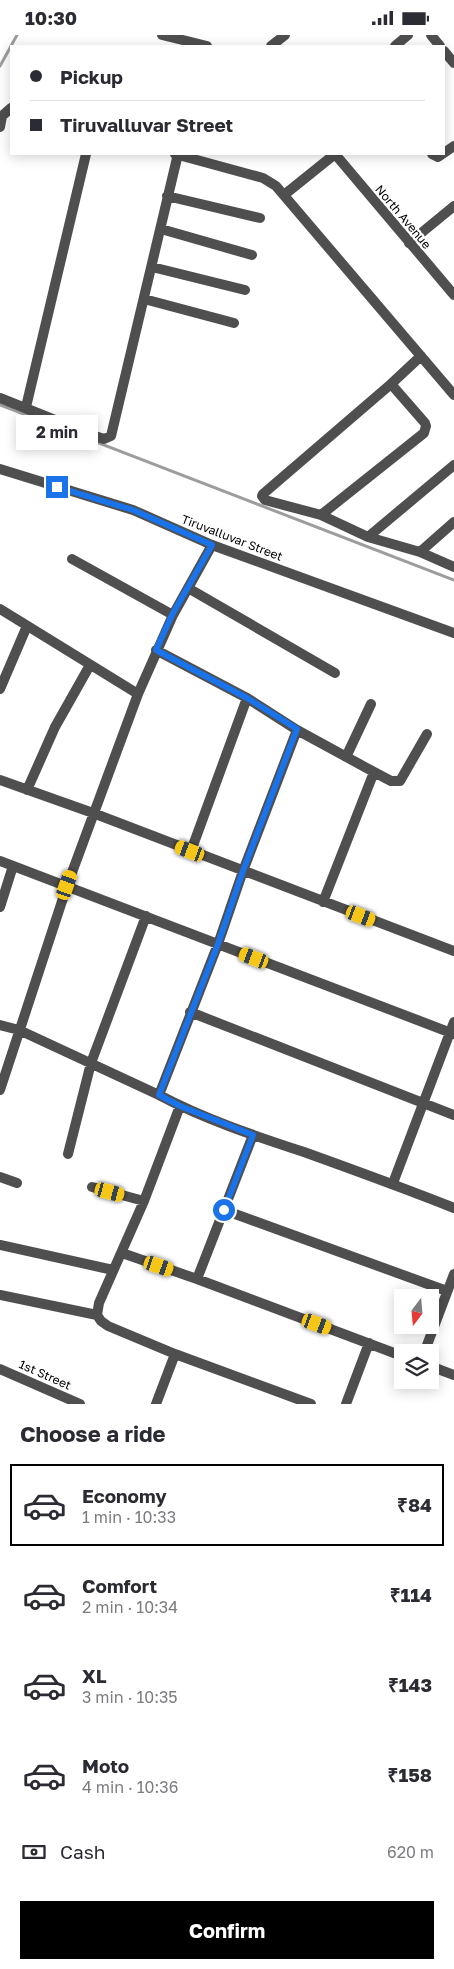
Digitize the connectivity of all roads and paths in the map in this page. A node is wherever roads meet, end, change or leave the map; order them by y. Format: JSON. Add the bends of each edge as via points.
{"nodes":[{"id":1,"x":162,"y":35,"type":"edge"},
{"id":2,"x":286,"y":35,"type":"edge"},
{"id":3,"x":408,"y":35,"type":"edge"},
{"id":4,"x":431,"y":35,"type":"edge"},
{"id":5,"x":203,"y":45,"type":"edge"},
{"id":6,"x":272,"y":45,"type":"edge"},
{"id":7,"x":396,"y":45,"type":"edge"},
{"id":8,"x":439,"y":45,"type":"edge"},
{"id":9,"x":445,"y":52,"type":"edge"},
{"id":10,"x":454,"y":63,"type":"edge"},
{"id":11,"x":10,"y":109,"type":"edge"},
{"id":12,"x":0,"y":127,"type":"edge"},
{"id":13,"x":86,"y":155,"type":"edge"},
{"id":14,"x":177,"y":155,"type":"edge"},
{"id":15,"x":181,"y":155,"type":"edge"},
{"id":16,"x":334,"y":155,"type":"edge"},
{"id":17,"x":336,"y":155,"type":"edge"},
{"id":18,"x":284,"y":195,"type":"junction"},
{"id":19,"x":167,"y":196,"type":"junction"},
{"id":20,"x":454,"y":205,"type":"edge"},
{"id":21,"x":260,"y":218,"type":"dead end"},
{"id":22,"x":160,"y":229,"type":"junction"},
{"id":23,"x":409,"y":243,"type":"junction"},
{"id":24,"x":252,"y":255,"type":"dead end"},
{"id":25,"x":152,"y":267,"type":"junction"},
{"id":26,"x":245,"y":290,"type":"dead end"},
{"id":27,"x":454,"y":295,"type":"edge"},
{"id":28,"x":144,"y":299,"type":"junction"},
{"id":29,"x":234,"y":323,"type":"dead end"},
{"id":30,"x":421,"y":356,"type":"junction"},
{"id":31,"x":391,"y":384,"type":"junction"},
{"id":32,"x":454,"y":395,"type":"edge"},
{"id":33,"x":0,"y":398,"type":"edge"},
{"id":34,"x":26,"y":407,"type":"junction"},
{"id":35,"x":454,"y":465,"type":"edge"},
{"id":36,"x":0,"y":469,"type":"edge"},
{"id":37,"x":321,"y":515,"type":"junction"},
{"id":38,"x":454,"y":522,"type":"edge"},
{"id":39,"x":368,"y":537,"type":"junction"},
{"id":40,"x":212,"y":545,"type":"junction"},
{"id":41,"x":420,"y":552,"type":"junction"},
{"id":42,"x":72,"y":559,"type":"dead end"},
{"id":43,"x":454,"y":567,"type":"edge"},
{"id":44,"x":188,"y":588,"type":"junction"},
{"id":45,"x":0,"y":609,"type":"edge"},
{"id":46,"x":172,"y":615,"type":"junction"},
{"id":47,"x":27,"y":626,"type":"junction"},
{"id":48,"x":454,"y":633,"type":"edge"},
{"id":49,"x":156,"y":650,"type":"junction"},
{"id":50,"x":90,"y":665,"type":"junction"},
{"id":51,"x":335,"y":673,"type":"dead end"},
{"id":52,"x":0,"y":689,"type":"edge"},
{"id":53,"x":138,"y":694,"type":"junction"},
{"id":54,"x":247,"y":698,"type":"junction"},
{"id":55,"x":371,"y":704,"type":"dead end"},
{"id":56,"x":297,"y":729,"type":"junction"},
{"id":57,"x":427,"y":734,"type":"dead end"},
{"id":58,"x":346,"y":757,"type":"junction"},
{"id":59,"x":374,"y":772,"type":"junction"},
{"id":60,"x":0,"y":780,"type":"edge"},
{"id":61,"x":27,"y":790,"type":"junction"},
{"id":62,"x":93,"y":813,"type":"junction"},
{"id":63,"x":190,"y":851,"type":"junction"},
{"id":64,"x":0,"y":861,"type":"edge"},
{"id":65,"x":13,"y":866,"type":"junction"},
{"id":66,"x":243,"y":871,"type":"junction"},
{"id":67,"x":67,"y":885,"type":"junction"},
{"id":68,"x":323,"y":902,"type":"junction"},
{"id":69,"x":0,"y":907,"type":"edge"},
{"id":70,"x":146,"y":916,"type":"junction"},
{"id":71,"x":218,"y":944,"type":"junction"},
{"id":72,"x":454,"y":951,"type":"edge"},
{"id":73,"x":190,"y":1013,"type":"junction"},
{"id":74,"x":454,"y":1022,"type":"edge"},
{"id":75,"x":0,"y":1025,"type":"edge"},
{"id":76,"x":19,"y":1030,"type":"junction"},
{"id":77,"x":452,"y":1034,"type":"edge"},
{"id":78,"x":91,"y":1063,"type":"junction"},
{"id":79,"x":0,"y":1090,"type":"edge"},
{"id":80,"x":159,"y":1095,"type":"junction"},
{"id":81,"x":423,"y":1103,"type":"junction"},
{"id":82,"x":180,"y":1106,"type":"junction"},
{"id":83,"x":454,"y":1115,"type":"edge"},
{"id":84,"x":253,"y":1135,"type":"junction"},
{"id":85,"x":68,"y":1154,"type":"dead end"},
{"id":86,"x":0,"y":1177,"type":"edge"},
{"id":87,"x":17,"y":1183,"type":"dead end"},
{"id":88,"x":393,"y":1183,"type":"junction"},
{"id":89,"x":92,"y":1187,"type":"dead end"},
{"id":90,"x":144,"y":1201,"type":"junction"},
{"id":91,"x":454,"y":1208,"type":"edge"},
{"id":92,"x":224,"y":1210,"type":"junction"},
{"id":93,"x":0,"y":1245,"type":"edge"},
{"id":94,"x":122,"y":1253,"type":"junction"},
{"id":95,"x":113,"y":1270,"type":"junction"},
{"id":96,"x":454,"y":1274,"type":"edge"},
{"id":97,"x":197,"y":1279,"type":"junction"},
{"id":98,"x":447,"y":1291,"type":"junction"},
{"id":99,"x":0,"y":1295,"type":"edge"},
{"id":100,"x":97,"y":1315,"type":"junction"},
{"id":101,"x":368,"y":1343,"type":"junction"},
{"id":102,"x":427,"y":1344,"type":"edge"},
{"id":103,"x":394,"y":1353,"type":"edge"},
{"id":104,"x":175,"y":1354,"type":"junction"},
{"id":105,"x":0,"y":1369,"type":"edge"},
{"id":106,"x":439,"y":1369,"type":"edge"},
{"id":107,"x":454,"y":1375,"type":"edge"},
{"id":108,"x":80,"y":1404,"type":"edge"},
{"id":109,"x":156,"y":1404,"type":"edge"},
{"id":110,"x":311,"y":1404,"type":"edge"},
{"id":111,"x":346,"y":1404,"type":"edge"}],
"edges":[{"from":1,"to":5,"type":"street"},
{"from":2,"to":6,"type":"street"},
{"from":3,"to":7,"type":"street"},
{"from":4,"to":8,"type":"street"},
{"from":9,"to":10,"type":"street"},
{"from":11,"to":12,"type":"street","via":[[2,116]]},
{"from":13,"to":34,"type":"street"},
{"from":14,"to":19,"type":"street"},
{"from":15,"to":18,"type":"street","via":[[263,178]]},
{"from":16,"to":18,"type":"street"},
{"from":17,"to":23,"type":"street","name":"North Avenue"},
{"from":18,"to":30,"type":"street"},
{"from":19,"to":21,"type":"street"},
{"from":19,"to":22,"type":"street"},
{"from":20,"to":23,"type":"street"},
{"from":22,"to":24,"type":"street"},
{"from":22,"to":25,"type":"street"},
{"from":23,"to":27,"type":"street","name":"North Avenue"},
{"from":25,"to":26,"type":"street"},
{"from":25,"to":28,"type":"street"},
{"from":28,"to":29,"type":"street"},
{"from":28,"to":34,"type":"street","via":[[111,436],[104,439],[95,437]]},
{"from":30,"to":31,"type":"street"},
{"from":30,"to":32,"type":"street"},
{"from":31,"to":37,"type":"street","via":[[425,423],[424,433]]},
{"from":31,"to":37,"type":"street","via":[[263,493],[265,500]]},
{"from":33,"to":34,"type":"street"},
{"from":35,"to":39,"type":"street"},
{"from":36,"to":40,"type":"street","name":"Tiruvalluvar Street","via":[[133,510]]},
{"from":37,"to":39,"type":"street"},
{"from":38,"to":41,"type":"street"},
{"from":39,"to":41,"type":"street"},
{"from":40,"to":44,"type":"street"},
{"from":40,"to":48,"type":"street","name":"Tiruvalluvar Street"},
{"from":41,"to":43,"type":"street"},
{"from":42,"to":46,"type":"street"},
{"from":44,"to":46,"type":"street"},
{"from":44,"to":51,"type":"street"},
{"from":45,"to":47,"type":"street"},
{"from":46,"to":49,"type":"street"},
{"from":47,"to":50,"type":"street"},
{"from":47,"to":52,"type":"street"},
{"from":49,"to":53,"type":"street"},
{"from":49,"to":54,"type":"street"},
{"from":50,"to":53,"type":"street"},
{"from":50,"to":61,"type":"street","via":[[55,727]]},
{"from":53,"to":62,"type":"street"},
{"from":54,"to":56,"type":"street"},
{"from":54,"to":63,"type":"street"},
{"from":55,"to":58,"type":"street"},
{"from":56,"to":58,"type":"street"},
{"from":56,"to":66,"type":"street"},
{"from":57,"to":59,"type":"street","via":[[400,781],[391,781]]},
{"from":58,"to":59,"type":"street"},
{"from":59,"to":68,"type":"street"},
{"from":60,"to":61,"type":"street"},
{"from":61,"to":62,"type":"street"},
{"from":62,"to":63,"type":"street"},
{"from":62,"to":67,"type":"street"},
{"from":63,"to":66,"type":"street"},
{"from":64,"to":65,"type":"street"},
{"from":65,"to":67,"type":"street"},
{"from":65,"to":69,"type":"street"},
{"from":66,"to":68,"type":"street"},
{"from":66,"to":71,"type":"street"},
{"from":67,"to":70,"type":"street"},
{"from":67,"to":76,"type":"street"},
{"from":68,"to":72,"type":"street"},
{"from":70,"to":71,"type":"street"},
{"from":70,"to":78,"type":"street"},
{"from":71,"to":73,"type":"street"},
{"from":71,"to":77,"type":"street"},
{"from":73,"to":80,"type":"street"},
{"from":73,"to":81,"type":"street"},
{"from":74,"to":77,"type":"street"},
{"from":75,"to":76,"type":"street"},
{"from":76,"to":78,"type":"street"},
{"from":76,"to":79,"type":"street"},
{"from":77,"to":81,"type":"street"},
{"from":78,"to":80,"type":"street"},
{"from":78,"to":85,"type":"street"},
{"from":80,"to":82,"type":"street"},
{"from":81,"to":83,"type":"street"},
{"from":81,"to":88,"type":"street"},
{"from":82,"to":84,"type":"street"},
{"from":82,"to":90,"type":"street"},
{"from":84,"to":88,"type":"street"},
{"from":84,"to":92,"type":"street"},
{"from":86,"to":87,"type":"street"},
{"from":88,"to":91,"type":"street"},
{"from":89,"to":90,"type":"street"},
{"from":90,"to":94,"type":"street"},
{"from":92,"to":97,"type":"street"},
{"from":92,"to":98,"type":"street"},
{"from":93,"to":95,"type":"street"},
{"from":94,"to":95,"type":"street"},
{"from":94,"to":97,"type":"street"},
{"from":95,"to":100,"type":"street"},
{"from":96,"to":98,"type":"street"},
{"from":97,"to":101,"type":"street"},
{"from":98,"to":102,"type":"street"},
{"from":99,"to":100,"type":"street"},
{"from":100,"to":104,"type":"street","via":[[108,1325]]},
{"from":101,"to":103,"type":"street"},
{"from":101,"to":111,"type":"street"},
{"from":104,"to":109,"type":"street"},
{"from":104,"to":110,"type":"street"},
{"from":105,"to":108,"type":"street","name":"1st Street"},
{"from":106,"to":107,"type":"street"}]}
